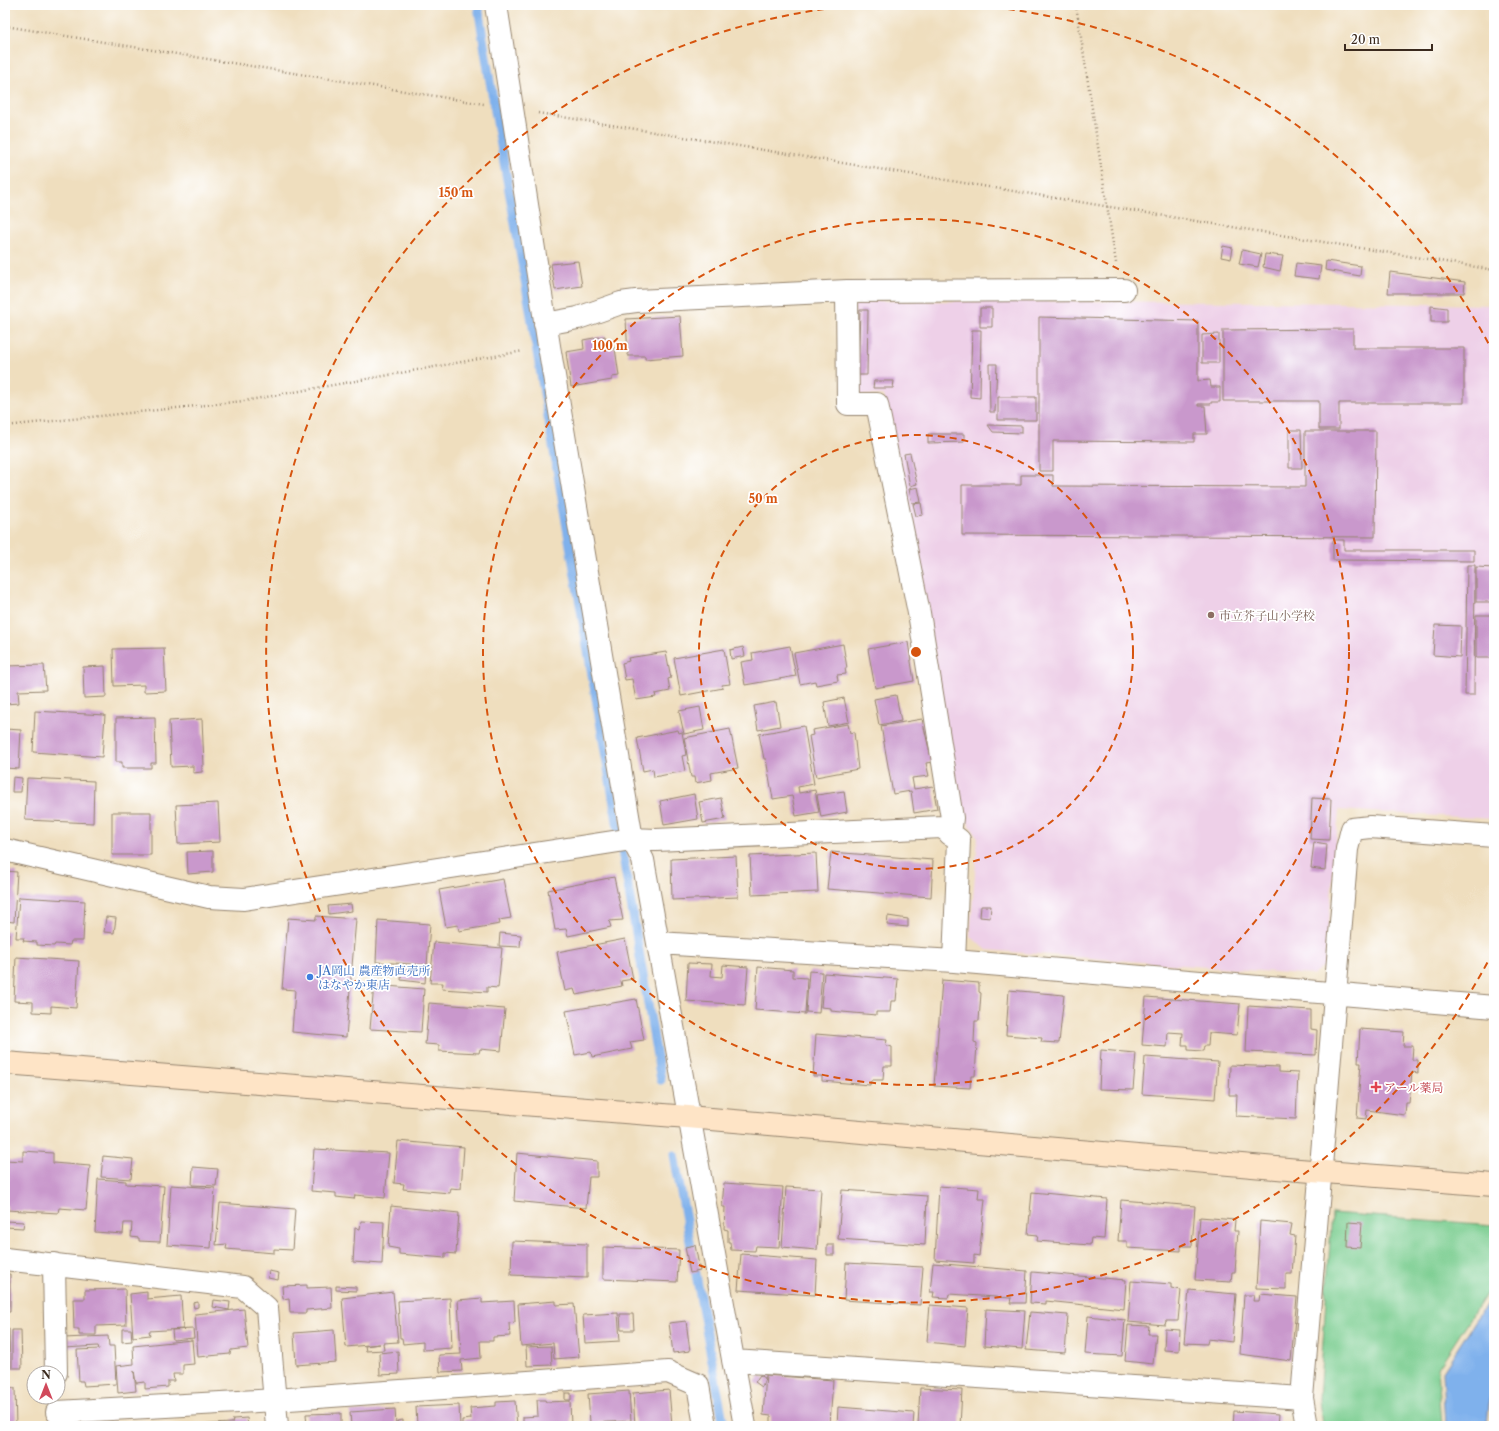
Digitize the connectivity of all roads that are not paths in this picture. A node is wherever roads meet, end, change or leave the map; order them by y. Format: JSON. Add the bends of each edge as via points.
{"nodes":[{"id":1,"x":496,"y":5,"type":"edge"},
{"id":2,"x":847,"y":290,"type":"junction"},
{"id":3,"x":1118,"y":290,"type":"road end"},
{"id":4,"x":545,"y":324,"type":"junction"},
{"id":5,"x":950,"y":834,"type":"junction"},
{"id":6,"x":1494,"y":836,"type":"edge"},
{"id":7,"x":622,"y":840,"type":"junction"},
{"id":8,"x":5,"y":850,"type":"edge"},
{"id":9,"x":658,"y":943,"type":"junction"},
{"id":10,"x":954,"y":961,"type":"junction"},
{"id":11,"x":1337,"y":994,"type":"junction"},
{"id":12,"x":1494,"y":1007,"type":"edge"},
{"id":13,"x":5,"y":1063,"type":"edge"},
{"id":14,"x":688,"y":1117,"type":"junction"},
{"id":15,"x":1322,"y":1171,"type":"junction"},
{"id":16,"x":1494,"y":1184,"type":"edge"},
{"id":17,"x":5,"y":1260,"type":"edge"},
{"id":18,"x":54,"y":1264,"type":"junction"},
{"id":19,"x":733,"y":1361,"type":"junction"},
{"id":20,"x":56,"y":1365,"type":"edge"},
{"id":21,"x":1302,"y":1398,"type":"junction"},
{"id":22,"x":275,"y":1400,"type":"junction"},
{"id":23,"x":57,"y":1412,"type":"edge"},
{"id":24,"x":277,"y":1426,"type":"edge"},
{"id":25,"x":705,"y":1426,"type":"edge"},
{"id":26,"x":745,"y":1426,"type":"edge"},
{"id":27,"x":1307,"y":1426,"type":"edge"}],
"edges":[{"from":1,"to":4,"type":"street"},
{"from":2,"to":3,"type":"street"},
{"from":2,"to":4,"type":"street","via":[[636,301],[621,303],[578,318]]},
{"from":2,"to":5,"type":"street","via":[[848,404],[877,404],[921,628],[952,818]]},
{"from":4,"to":7,"type":"street"},
{"from":5,"to":7,"type":"street","via":[[942,827]]},
{"from":5,"to":10,"type":"street","via":[[959,840]]},
{"from":6,"to":11,"type":"street","via":[[1370,826],[1352,829],[1347,849]]},
{"from":7,"to":8,"type":"street","via":[[244,899],[209,897]]},
{"from":7,"to":9,"type":"street","via":[[643,860]]},
{"from":9,"to":10,"type":"street"},
{"from":9,"to":14,"type":"street"},
{"from":10,"to":11,"type":"street"},
{"from":11,"to":12,"type":"street"},
{"from":11,"to":15,"type":"street"},
{"from":13,"to":14,"type":"street"},
{"from":14,"to":15,"type":"street"},
{"from":14,"to":19,"type":"street"},
{"from":15,"to":16,"type":"street"},
{"from":15,"to":21,"type":"street"},
{"from":17,"to":18,"type":"street"},
{"from":18,"to":20,"type":"street"},
{"from":18,"to":22,"type":"street","via":[[244,1287],[267,1308]]},
{"from":19,"to":21,"type":"street"},
{"from":19,"to":26,"type":"street"},
{"from":21,"to":27,"type":"street"},
{"from":22,"to":23,"type":"street"},
{"from":22,"to":24,"type":"street"},
{"from":22,"to":25,"type":"street","via":[[668,1372],[698,1385]]}]}
